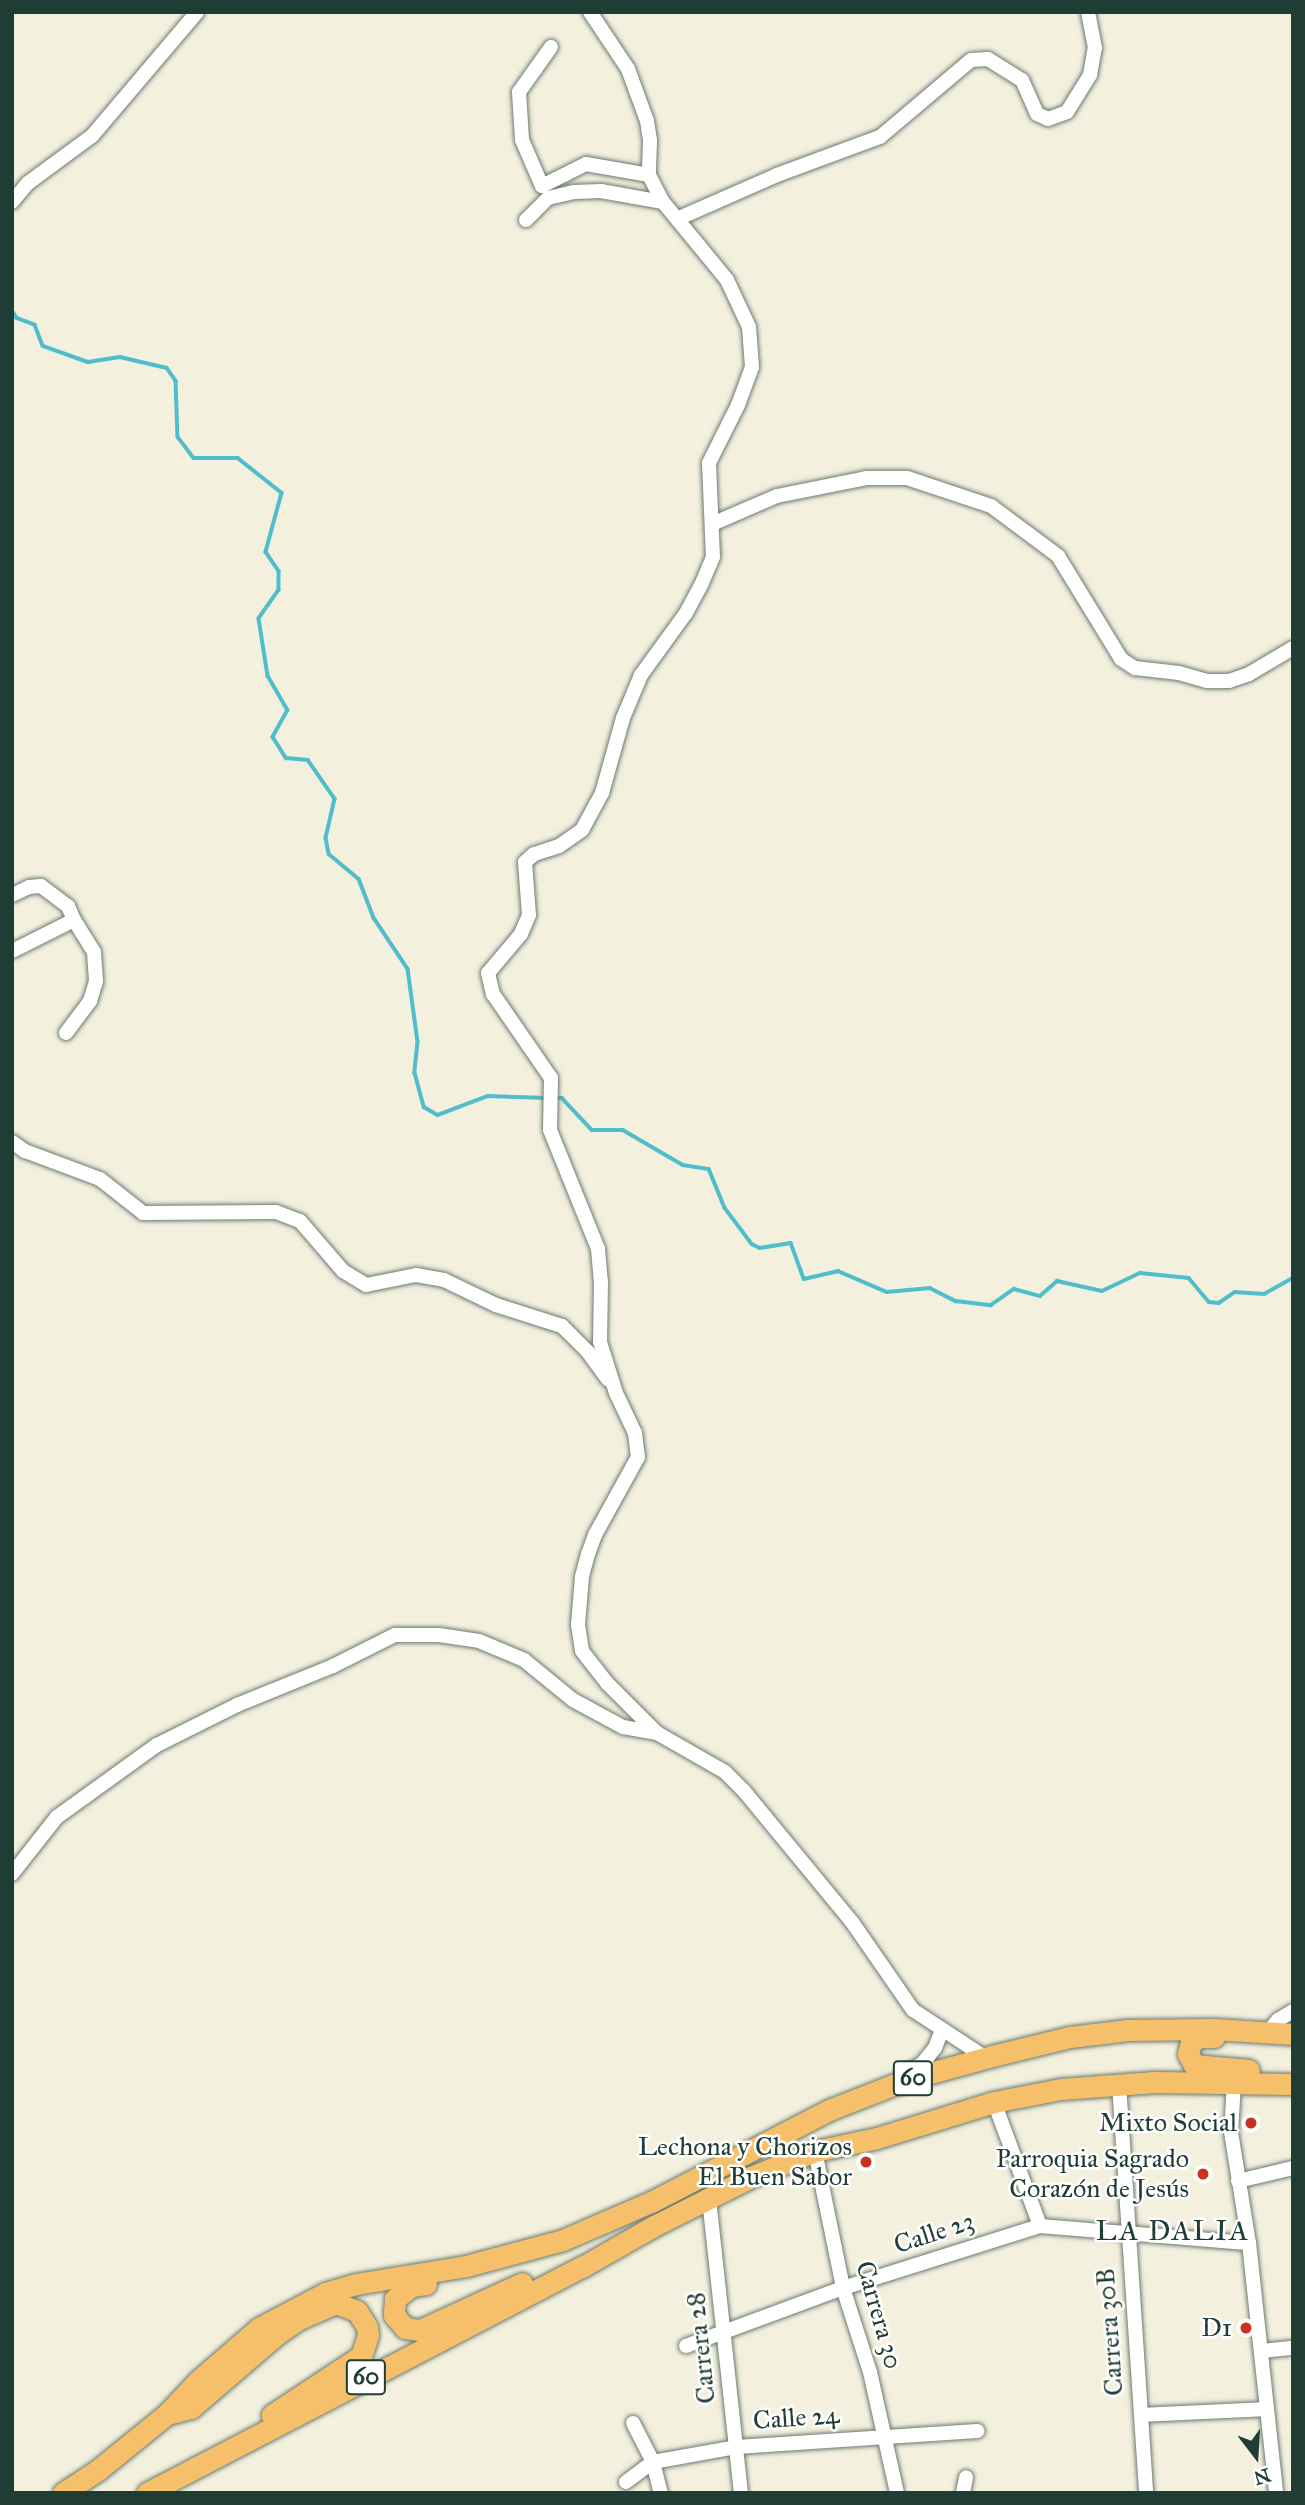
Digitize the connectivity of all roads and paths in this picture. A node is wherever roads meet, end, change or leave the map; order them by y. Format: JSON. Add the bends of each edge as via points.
{"nodes":[{"id":1,"x":197,"y":12,"type":"edge"},
{"id":2,"x":590,"y":12,"type":"edge"},
{"id":3,"x":1088,"y":13,"type":"edge"},
{"id":4,"x":551,"y":47,"type":"dead end"},
{"id":5,"x":649,"y":175,"type":"junction"},
{"id":6,"x":12,"y":202,"type":"edge"},
{"id":7,"x":663,"y":202,"type":"junction"},
{"id":8,"x":677,"y":219,"type":"junction"},
{"id":9,"x":526,"y":220,"type":"dead end"},
{"id":10,"x":712,"y":524,"type":"junction"},
{"id":11,"x":1293,"y":648,"type":"edge"},
{"id":12,"x":12,"y":895,"type":"edge"},
{"id":13,"x":74,"y":920,"type":"junction"},
{"id":14,"x":12,"y":951,"type":"edge"},
{"id":15,"x":66,"y":1033,"type":"dead end"},
{"id":16,"x":12,"y":1142,"type":"edge"},
{"id":17,"x":616,"y":1393,"type":"junction"},
{"id":18,"x":657,"y":1733,"type":"junction"},
{"id":19,"x":12,"y":1874,"type":"edge"},
{"id":20,"x":1293,"y":2011,"type":"edge"},
{"id":21,"x":942,"y":2030,"type":"junction"},
{"id":22,"x":1268,"y":2033,"type":"junction"},
{"id":23,"x":1293,"y":2034,"type":"edge"},
{"id":24,"x":1293,"y":2043,"type":"edge"},
{"id":25,"x":986,"y":2058,"type":"junction"},
{"id":26,"x":1293,"y":2073,"type":"edge"},
{"id":27,"x":1119,"y":2084,"type":"junction"},
{"id":28,"x":1234,"y":2084,"type":"junction"},
{"id":29,"x":1293,"y":2084,"type":"edge"},
{"id":30,"x":994,"y":2102,"type":"junction"},
{"id":31,"x":829,"y":2110,"type":"junction"},
{"id":32,"x":815,"y":2151,"type":"junction"},
{"id":33,"x":1293,"y":2168,"type":"edge"},
{"id":34,"x":1238,"y":2181,"type":"junction"},
{"id":35,"x":709,"y":2199,"type":"junction"},
{"id":36,"x":1040,"y":2226,"type":"junction"},
{"id":37,"x":1128,"y":2233,"type":"junction"},
{"id":38,"x":1249,"y":2243,"type":"junction"},
{"id":39,"x":547,"y":2244,"type":"junction"},
{"id":40,"x":582,"y":2267,"type":"junction"},
{"id":41,"x":843,"y":2288,"type":"junction"},
{"id":42,"x":723,"y":2332,"type":"junction"},
{"id":43,"x":686,"y":2346,"type":"dead end"},
{"id":44,"x":1293,"y":2348,"type":"edge"},
{"id":45,"x":1262,"y":2351,"type":"junction"},
{"id":46,"x":1268,"y":2409,"type":"junction"},
{"id":47,"x":167,"y":2414,"type":"junction"},
{"id":48,"x":1141,"y":2416,"type":"junction"},
{"id":49,"x":633,"y":2423,"type":"dead end"},
{"id":50,"x":977,"y":2431,"type":"dead end"},
{"id":51,"x":885,"y":2437,"type":"junction"},
{"id":52,"x":250,"y":2439,"type":"junction"},
{"id":53,"x":736,"y":2447,"type":"junction"},
{"id":54,"x":653,"y":2462,"type":"junction"},
{"id":55,"x":966,"y":2477,"type":"dead end"},
{"id":56,"x":626,"y":2482,"type":"dead end"},
{"id":57,"x":150,"y":2492,"type":"edge"},
{"id":58,"x":63,"y":2493,"type":"edge"},
{"id":59,"x":661,"y":2493,"type":"edge"},
{"id":60,"x":741,"y":2493,"type":"edge"},
{"id":61,"x":897,"y":2493,"type":"edge"},
{"id":62,"x":963,"y":2493,"type":"edge"},
{"id":63,"x":1146,"y":2493,"type":"edge"},
{"id":64,"x":1276,"y":2493,"type":"edge"}],
"edges":[{"from":1,"to":6,"type":"street","via":[[92,136],[28,183]]},
{"from":2,"to":5,"type":"street","via":[[628,69],[648,121]]},
{"from":3,"to":8,"type":"street","via":[[1095,48],[1090,75],[1068,112],[1048,119],[1037,114],[1022,80],[988,59],[971,60],[880,137]]},
{"from":4,"to":5,"type":"street","via":[[519,92],[522,141],[542,186],[586,164]]},
{"from":5,"to":7,"type":"street"},
{"from":7,"to":8,"type":"street"},
{"from":7,"to":9,"type":"street","via":[[601,191],[574,192],[548,198]]},
{"from":8,"to":10,"type":"street","via":[[727,280],[748,327],[752,367],[709,463]]},
{"from":10,"to":11,"type":"street","via":[[777,496],[866,478],[907,478],[991,506],[1058,556],[1121,659],[1135,668],[1229,681]]},
{"from":10,"to":17,"type":"street","via":[[713,557],[686,613],[641,675],[623,718],[602,793],[582,830],[525,862],[528,915],[521,934],[488,973],[493,994],[551,1078],[550,1130],[598,1249],[600,1342]]},
{"from":12,"to":13,"type":"street","via":[[41,886],[68,906]]},
{"from":13,"to":14,"type":"street"},
{"from":13,"to":15,"type":"street","via":[[94,952],[96,981],[90,1001]]},
{"from":16,"to":17,"type":"street","via":[[24,1151],[100,1178],[143,1213],[276,1212],[300,1221],[343,1271],[366,1285],[416,1275],[444,1280],[496,1305],[562,1326],[588,1352]]},
{"from":17,"to":18,"type":"street","via":[[635,1433],[638,1457],[592,1544],[582,1577],[578,1625],[582,1651]]},
{"from":18,"to":19,"type":"street","via":[[623,1727],[573,1700],[524,1660],[479,1641],[395,1635],[157,1745],[57,1817]]},
{"from":18,"to":21,"type":"street","via":[[725,1772],[744,1791],[852,1922],[913,2010]]},
{"from":20,"to":22,"type":"street"},
{"from":21,"to":25,"type":"street"},
{"from":21,"to":31,"type":"street","via":[[922,2064],[855,2090]]},
{"from":22,"to":23,"type":"highway","number":"60"},
{"from":22,"to":25,"type":"highway","number":"60","via":[[1128,2030],[1070,2037]]},
{"from":24,"to":26,"type":"highway","via":[[1199,2037],[1188,2048],[1190,2060],[1201,2067]]},
{"from":25,"to":31,"type":"highway","number":"60","via":[[908,2079]]},
{"from":27,"to":28,"type":"highway","number":"60"},
{"from":27,"to":30,"type":"highway","number":"60"},
{"from":27,"to":37,"type":"street","name":"Carrera 30B"},
{"from":28,"to":29,"type":"highway","number":"60"},
{"from":28,"to":34,"type":"street","via":[[1231,2132]]},
{"from":30,"to":32,"type":"highway","number":"60","via":[[877,2138]]},
{"from":30,"to":36,"type":"street"},
{"from":31,"to":39,"type":"highway","number":"60","via":[[624,2215]]},
{"from":32,"to":35,"type":"highway","number":"60"},
{"from":32,"to":41,"type":"street","name":"Carrera 30"},
{"from":33,"to":34,"type":"street"},
{"from":34,"to":38,"type":"street"},
{"from":35,"to":40,"type":"highway","number":"60"},
{"from":35,"to":42,"type":"street","name":"Carrera 28"},
{"from":36,"to":37,"type":"street","name":"Calle 23"},
{"from":36,"to":41,"type":"street","name":"Calle 23"},
{"from":37,"to":38,"type":"street","name":"Calle 23"},
{"from":37,"to":48,"type":"street","name":"Carrera 30B"},
{"from":38,"to":45,"type":"street"},
{"from":39,"to":40,"type":"highway","via":[[503,2265],[400,2292],[393,2305],[395,2319],[405,2328],[420,2330],[539,2275]]},
{"from":39,"to":47,"type":"highway","number":"60","via":[[466,2266],[325,2292],[258,2328]]},
{"from":40,"to":52,"type":"highway","number":"60"},
{"from":41,"to":42,"type":"street","name":"Calle 23"},
{"from":41,"to":51,"type":"street","name":"Carrera 30"},
{"from":42,"to":43,"type":"street","name":"Calle 23"},
{"from":42,"to":53,"type":"street","name":"Carrera 28"},
{"from":44,"to":45,"type":"street"},
{"from":45,"to":46,"type":"street"},
{"from":46,"to":48,"type":"street"},
{"from":46,"to":64,"type":"street"},
{"from":47,"to":52,"type":"highway","via":[[191,2408],[299,2319],[336,2304],[357,2311],[368,2335],[361,2356],[273,2414]]},
{"from":47,"to":58,"type":"highway","number":"60"},
{"from":48,"to":63,"type":"street","name":"Carrera 30B"},
{"from":49,"to":54,"type":"street"},
{"from":50,"to":51,"type":"street","name":"Calle 24"},
{"from":51,"to":53,"type":"street","name":"Calle 24"},
{"from":51,"to":61,"type":"street","name":"Carrera 30"},
{"from":52,"to":57,"type":"highway","number":"60"},
{"from":53,"to":54,"type":"street","name":"Calle 24"},
{"from":53,"to":60,"type":"street","name":"Carrera 28"},
{"from":54,"to":56,"type":"street","name":"Calle 24"},
{"from":54,"to":59,"type":"street"},
{"from":55,"to":62,"type":"street"}]}
